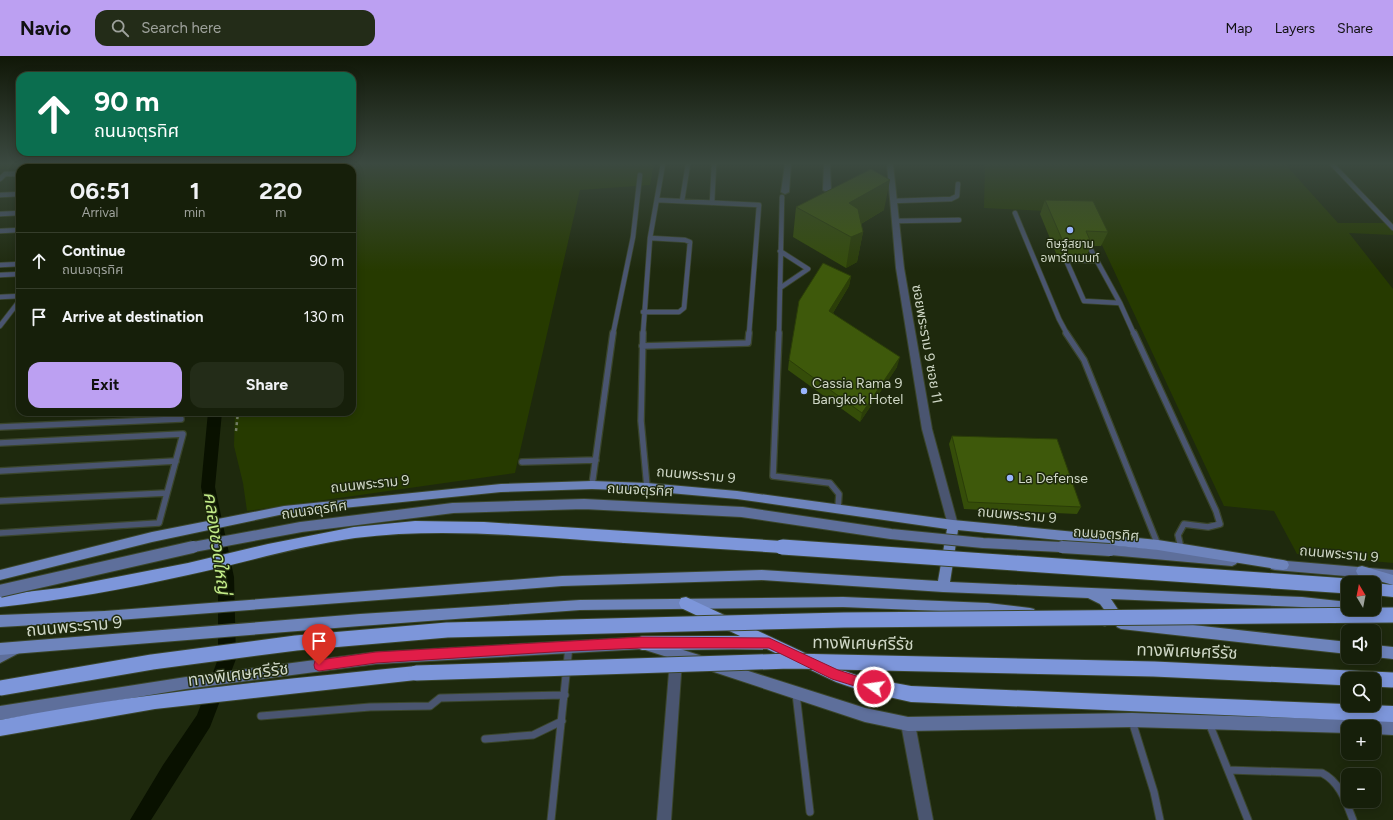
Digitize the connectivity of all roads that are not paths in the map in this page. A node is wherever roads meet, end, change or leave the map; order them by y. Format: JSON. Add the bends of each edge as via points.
{"nodes":[{"id":1,"x":637,"y":200,"type":"edge"},
{"id":2,"x":657,"y":200,"type":"joint"},
{"id":3,"x":712,"y":200,"type":"edge"},
{"id":4,"x":783,"y":200,"type":"edge"},
{"id":5,"x":932,"y":200,"type":"edge"},
{"id":6,"x":1366,"y":200,"type":"edge"},
{"id":7,"x":682,"y":201,"type":"joint"},
{"id":8,"x":893,"y":201,"type":"joint"},
{"id":9,"x":712,"y":203,"type":"junction"},
{"id":10,"x":16,"y":213,"type":"edge"},
{"id":11,"x":1015,"y":213,"type":"dead end"},
{"id":12,"x":0,"y":214,"type":"edge"},
{"id":13,"x":959,"y":220,"type":"dead end"},
{"id":14,"x":895,"y":221,"type":"junction"},
{"id":15,"x":1393,"y":228,"type":"edge"},
{"id":16,"x":16,"y":230,"type":"edge"},
{"id":17,"x":0,"y":231,"type":"edge"},
{"id":18,"x":650,"y":238,"type":"junction"},
{"id":19,"x":1090,"y":248,"type":"edge"},
{"id":20,"x":780,"y":251,"type":"junction"},
{"id":21,"x":1097,"y":261,"type":"junction"},
{"id":22,"x":16,"y":264,"type":"edge"},
{"id":23,"x":0,"y":265,"type":"edge"},
{"id":24,"x":16,"y":274,"type":"edge"},
{"id":25,"x":0,"y":275,"type":"edge"},
{"id":26,"x":780,"y":288,"type":"junction"},
{"id":27,"x":16,"y":296,"type":"edge"},
{"id":28,"x":0,"y":297,"type":"edge"},
{"id":29,"x":1120,"y":303,"type":"junction"},
{"id":30,"x":16,"y":305,"type":"edge"},
{"id":31,"x":643,"y":312,"type":"junction"},
{"id":32,"x":0,"y":326,"type":"edge"},
{"id":33,"x":642,"y":346,"type":"junction"},
{"id":34,"x":182,"y":419,"type":"dead end"},
{"id":35,"x":0,"y":427,"type":"edge"},
{"id":36,"x":0,"y":443,"type":"edge"},
{"id":37,"x":596,"y":460,"type":"junction"},
{"id":38,"x":176,"y":461,"type":"junction"},
{"id":39,"x":522,"y":462,"type":"dead end"},
{"id":40,"x":0,"y":471,"type":"edge"},
{"id":41,"x":592,"y":485,"type":"junction"},
{"id":42,"x":647,"y":487,"type":"junction"},
{"id":43,"x":167,"y":493,"type":"junction"},
{"id":44,"x":0,"y":501,"type":"edge"},
{"id":45,"x":838,"y":508,"type":"junction"},
{"id":46,"x":953,"y":525,"type":"junction"},
{"id":47,"x":0,"y":533,"type":"edge"},
{"id":48,"x":1158,"y":545,"type":"junction"},
{"id":49,"x":1181,"y":548,"type":"junction"},
{"id":50,"x":1283,"y":565,"type":"junction"},
{"id":51,"x":1362,"y":571,"type":"junction"},
{"id":52,"x":1393,"y":575,"type":"edge"},
{"id":53,"x":0,"y":576,"type":"edge"},
{"id":54,"x":1393,"y":580,"type":"edge"},
{"id":55,"x":1341,"y":585,"type":"edge"},
{"id":56,"x":943,"y":587,"type":"junction"},
{"id":57,"x":1381,"y":590,"type":"edge"},
{"id":58,"x":0,"y":591,"type":"edge"},
{"id":59,"x":1393,"y":591,"type":"edge"},
{"id":60,"x":1082,"y":593,"type":"junction"},
{"id":61,"x":60,"y":594,"type":"junction"},
{"id":62,"x":0,"y":595,"type":"edge"},
{"id":63,"x":0,"y":602,"type":"edge"},
{"id":64,"x":686,"y":603,"type":"junction"},
{"id":65,"x":1341,"y":606,"type":"edge"},
{"id":66,"x":1381,"y":610,"type":"edge"},
{"id":67,"x":1393,"y":611,"type":"edge"},
{"id":68,"x":1393,"y":614,"type":"edge"},
{"id":69,"x":0,"y":621,"type":"edge"},
{"id":70,"x":1100,"y":621,"type":"junction"},
{"id":71,"x":642,"y":643,"type":"junction"},
{"id":72,"x":769,"y":643,"type":"junction"},
{"id":73,"x":569,"y":646,"type":"junction"},
{"id":74,"x":1341,"y":647,"type":"edge"},
{"id":75,"x":0,"y":649,"type":"edge"},
{"id":76,"x":15,"y":649,"type":"junction"},
{"id":77,"x":1381,"y":651,"type":"edge"},
{"id":78,"x":1393,"y":652,"type":"edge"},
{"id":79,"x":676,"y":654,"type":"junction"},
{"id":80,"x":0,"y":657,"type":"edge"},
{"id":81,"x":1393,"y":680,"type":"edge"},
{"id":82,"x":0,"y":688,"type":"edge"},
{"id":83,"x":796,"y":693,"type":"junction"},
{"id":84,"x":564,"y":695,"type":"junction"},
{"id":85,"x":0,"y":713,"type":"edge"},
{"id":86,"x":1393,"y":714,"type":"edge"},
{"id":87,"x":261,"y":716,"type":"dead end"},
{"id":88,"x":1132,"y":720,"type":"junction"},
{"id":89,"x":562,"y":721,"type":"junction"},
{"id":90,"x":1209,"y":723,"type":"junction"},
{"id":91,"x":908,"y":724,"type":"junction"},
{"id":92,"x":1341,"y":726,"type":"edge"},
{"id":93,"x":1381,"y":727,"type":"edge"},
{"id":94,"x":0,"y":728,"type":"edge"},
{"id":95,"x":1393,"y":728,"type":"edge"},
{"id":96,"x":485,"y":738,"type":"dead end"},
{"id":97,"x":1228,"y":770,"type":"junction"},
{"id":98,"x":810,"y":812,"type":"dead end"},
{"id":99,"x":551,"y":820,"type":"edge"},
{"id":100,"x":664,"y":820,"type":"edge"},
{"id":101,"x":926,"y":820,"type":"edge"},
{"id":102,"x":1160,"y":820,"type":"edge"},
{"id":103,"x":1248,"y":820,"type":"edge"},
{"id":104,"x":1353,"y":820,"type":"edge"}],
"edges":[{"from":1,"to":37,"type":"lane","via":[[633,237],[612,337]]},
{"from":2,"to":7,"type":"lane"},
{"from":2,"to":18,"type":"lane"},
{"from":3,"to":9,"type":"lane"},
{"from":4,"to":20,"type":"lane"},
{"from":5,"to":8,"type":"lane"},
{"from":6,"to":15,"type":"lane"},
{"from":7,"to":9,"type":"lane"},
{"from":8,"to":14,"type":"street","name":"ซอยพระราม 9 ซอย 11"},
{"from":9,"to":33,"type":"lane","via":[[759,205],[748,343]]},
{"from":10,"to":12,"type":"lane"},
{"from":11,"to":48,"type":"lane","via":[[1065,332],[1084,360]]},
{"from":13,"to":14,"type":"lane"},
{"from":14,"to":46,"type":"street","name":"ซอยพระราม 9 ซอย 11","via":[[900,268],[927,429]]},
{"from":16,"to":17,"type":"lane"},
{"from":18,"to":31,"type":"lane"},
{"from":18,"to":31,"type":"lane","via":[[690,242],[684,308],[679,312]]},
{"from":19,"to":21,"type":"lane"},
{"from":20,"to":26,"type":"lane"},
{"from":20,"to":26,"type":"lane","via":[[808,269]]},
{"from":21,"to":29,"type":"lane"},
{"from":21,"to":29,"type":"lane","via":[[1066,260],[1084,301]]},
{"from":22,"to":23,"type":"lane"},
{"from":24,"to":25,"type":"lane"},
{"from":26,"to":45,"type":"lane","via":[[773,476],[830,483],[840,494]]},
{"from":27,"to":28,"type":"lane"},
{"from":29,"to":49,"type":"lane","via":[[1220,524],[1208,527],[1184,524],[1176,535]]},
{"from":30,"to":32,"type":"lane"},
{"from":31,"to":33,"type":"lane"},
{"from":33,"to":42,"type":"lane","via":[[641,421]]},
{"from":34,"to":35,"type":"lane"},
{"from":36,"to":38,"type":"lane","via":[[184,434]]},
{"from":37,"to":39,"type":"lane"},
{"from":37,"to":41,"type":"lane"},
{"from":38,"to":40,"type":"lane"},
{"from":38,"to":43,"type":"lane"},
{"from":41,"to":42,"type":"main road","name":"ถนนพระราม 9"},
{"from":41,"to":53,"type":"main road","name":"ถนนพระราม 9","via":[[502,488],[372,499],[284,510],[152,537]]},
{"from":42,"to":45,"type":"main road","name":"ถนนพระราม 9"},
{"from":43,"to":44,"type":"lane"},
{"from":43,"to":47,"type":"lane","via":[[159,523]]},
{"from":45,"to":46,"type":"main road","name":"ถนนพระราม 9"},
{"from":46,"to":48,"type":"main road","name":"ถนนพระราม 9"},
{"from":46,"to":56,"type":"main road"},
{"from":48,"to":49,"type":"main road","name":"ถนนพระราม 9"},
{"from":49,"to":50,"type":"main road","name":"ถนนพระราม 9"},
{"from":50,"to":51,"type":"main road","name":"ถนนพระราม 9"},
{"from":50,"to":58,"type":"main road","name":"ถนนจตุรทิศ","bridge":true,"via":[[1110,550],[982,543],[891,534],[742,512],[584,504],[460,507],[301,526],[179,550]]},
{"from":51,"to":52,"type":"main road","name":"ถนนพระราม 9"},
{"from":51,"to":54,"type":"main road"},
{"from":55,"to":61,"type":"highway","bridge":true,"via":[[484,528],[415,527],[354,533]]},
{"from":56,"to":60,"type":"main road","name":"ถนนพระราม 9"},
{"from":56,"to":69,"type":"main road","name":"ถนนพระราม 9","via":[[762,575],[562,581],[105,616]]},
{"from":57,"to":59,"type":"highway"},
{"from":60,"to":65,"type":"main road","name":"ถนนพระราม 9","via":[[1302,602]]},
{"from":60,"to":70,"type":"main road","via":[[1104,600],[1110,605],[1113,611],[1111,615],[1108,619]]},
{"from":61,"to":62,"type":"main road"},
{"from":61,"to":63,"type":"highway"},
{"from":64,"to":70,"type":"main road","name":"ถนนพระราม 9","via":[[842,602],[988,608]]},
{"from":64,"to":72,"type":"highway"},
{"from":64,"to":76,"type":"main road","name":"ถนนพระราม 9","via":[[580,605],[360,620]]},
{"from":66,"to":67,"type":"main road"},
{"from":68,"to":82,"type":"highway","name":"ทางพิเศษศรีรัช","bridge":true,"via":[[844,620],[447,630],[296,643],[159,661]]},
{"from":70,"to":74,"type":"main road","name":"ถนนพระราม 9"},
{"from":71,"to":72,"type":"highway"},
{"from":71,"to":73,"type":"main road"},
{"from":71,"to":79,"type":"main road"},
{"from":72,"to":86,"type":"highway","via":[[836,675],[862,684],[911,694]]},
{"from":73,"to":84,"type":"lane"},
{"from":73,"to":85,"type":"main road","via":[[376,658],[186,683]]},
{"from":75,"to":76,"type":"main road","name":"ถนนพระราม 9"},
{"from":76,"to":80,"type":"main road"},
{"from":77,"to":78,"type":"main road"},
{"from":79,"to":83,"type":"main road"},
{"from":79,"to":100,"type":"street"},
{"from":81,"to":94,"type":"highway","name":"ทางพิเศษศรีรัช","bridge":true,"via":[[1154,669],[790,661],[416,673],[234,692],[42,719]]},
{"from":83,"to":91,"type":"main road"},
{"from":83,"to":98,"type":"lane"},
{"from":84,"to":87,"type":"lane","via":[[440,698],[430,706],[370,707]]},
{"from":84,"to":89,"type":"lane"},
{"from":88,"to":90,"type":"main road"},
{"from":88,"to":91,"type":"main road"},
{"from":88,"to":102,"type":"lane"},
{"from":89,"to":96,"type":"lane","via":[[533,735]]},
{"from":89,"to":99,"type":"lane"},
{"from":90,"to":92,"type":"main road"},
{"from":90,"to":97,"type":"lane"},
{"from":91,"to":101,"type":"street"},
{"from":93,"to":95,"type":"main road"},
{"from":97,"to":103,"type":"lane"},
{"from":97,"to":104,"type":"lane","via":[[1322,773],[1330,776]]}]}
